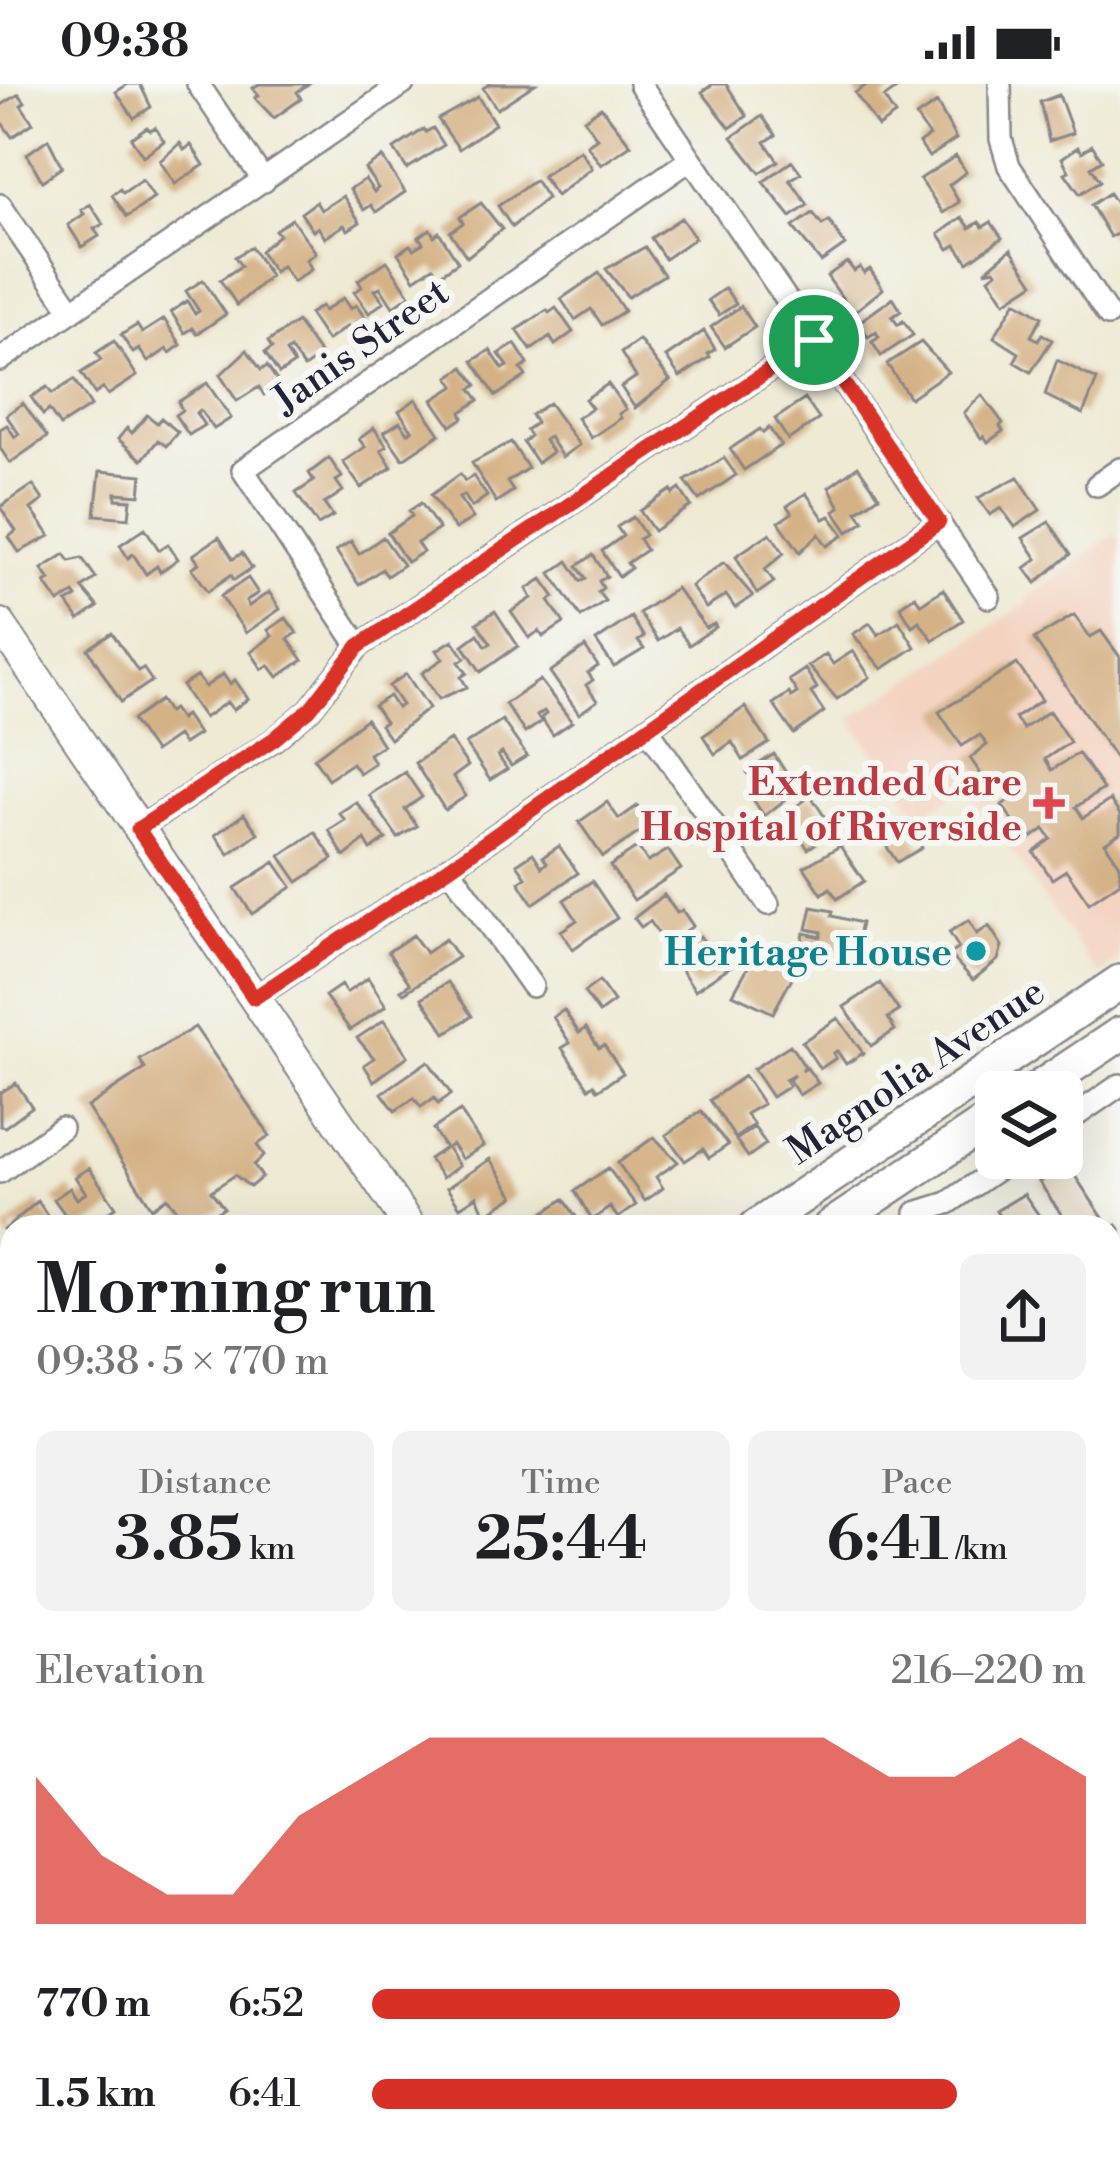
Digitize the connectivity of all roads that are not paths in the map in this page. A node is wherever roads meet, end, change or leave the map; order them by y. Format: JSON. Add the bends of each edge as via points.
{"nodes":[{"id":1,"x":198,"y":84,"type":"edge"},
{"id":2,"x":403,"y":84,"type":"edge"},
{"id":3,"x":640,"y":84,"type":"edge"},
{"id":4,"x":1000,"y":84,"type":"edge"},
{"id":5,"x":691,"y":159,"type":"junction"},
{"id":6,"x":264,"y":181,"type":"junction"},
{"id":7,"x":0,"y":205,"type":"edge"},
{"id":8,"x":72,"y":310,"type":"junction"},
{"id":9,"x":1108,"y":315,"type":"dead end"},
{"id":10,"x":814,"y":340,"type":"junction"},
{"id":11,"x":0,"y":360,"type":"edge"},
{"id":12,"x":1120,"y":470,"type":"edge"},
{"id":13,"x":1097,"y":485,"type":"dead end"},
{"id":14,"x":939,"y":522,"type":"junction"},
{"id":15,"x":989,"y":597,"type":"dead end"},
{"id":16,"x":0,"y":624,"type":"edge"},
{"id":17,"x":359,"y":646,"type":"junction"},
{"id":18,"x":649,"y":729,"type":"junction"},
{"id":19,"x":138,"y":829,"type":"junction"},
{"id":20,"x":449,"y":868,"type":"junction"},
{"id":21,"x":768,"y":904,"type":"dead end"},
{"id":22,"x":1120,"y":982,"type":"edge"},
{"id":23,"x":532,"y":986,"type":"dead end"},
{"id":24,"x":254,"y":998,"type":"junction"},
{"id":25,"x":1120,"y":1034,"type":"edge"},
{"id":26,"x":1064,"y":1071,"type":"edge"},
{"id":27,"x":1120,"y":1085,"type":"edge"},
{"id":28,"x":1083,"y":1111,"type":"edge"},
{"id":29,"x":61,"y":1127,"type":"dead end"},
{"id":30,"x":975,"y":1130,"type":"edge"},
{"id":31,"x":0,"y":1172,"type":"edge"},
{"id":32,"x":983,"y":1179,"type":"edge"},
{"id":33,"x":916,"y":1213,"type":"dead end"},
{"id":34,"x":402,"y":1215,"type":"edge"},
{"id":35,"x":774,"y":1215,"type":"edge"},
{"id":36,"x":848,"y":1215,"type":"edge"}],
"edges":[{"from":1,"to":6,"type":"street"},
{"from":2,"to":6,"type":"street"},
{"from":3,"to":5,"type":"street"},
{"from":4,"to":9,"type":"street","via":[[1009,166]]},
{"from":5,"to":10,"type":"street"},
{"from":5,"to":17,"type":"street","name":"Janis Street","via":[[243,470]]},
{"from":6,"to":8,"type":"street"},
{"from":7,"to":8,"type":"street"},
{"from":8,"to":11,"type":"street"},
{"from":10,"to":14,"type":"street"},
{"from":10,"to":17,"type":"street"},
{"from":12,"to":13,"type":"street"},
{"from":14,"to":15,"type":"street"},
{"from":14,"to":18,"type":"street"},
{"from":16,"to":19,"type":"main road"},
{"from":17,"to":19,"type":"street","via":[[310,709],[274,739]]},
{"from":18,"to":20,"type":"street"},
{"from":18,"to":21,"type":"street"},
{"from":19,"to":24,"type":"main road"},
{"from":20,"to":23,"type":"street"},
{"from":20,"to":24,"type":"street"},
{"from":22,"to":35,"type":"main road","name":"Magnolia Avenue"},
{"from":24,"to":34,"type":"main road"},
{"from":25,"to":26,"type":"main road"},
{"from":27,"to":28,"type":"street"},
{"from":29,"to":31,"type":"street"},
{"from":30,"to":36,"type":"main road"},
{"from":32,"to":33,"type":"street"}]}
